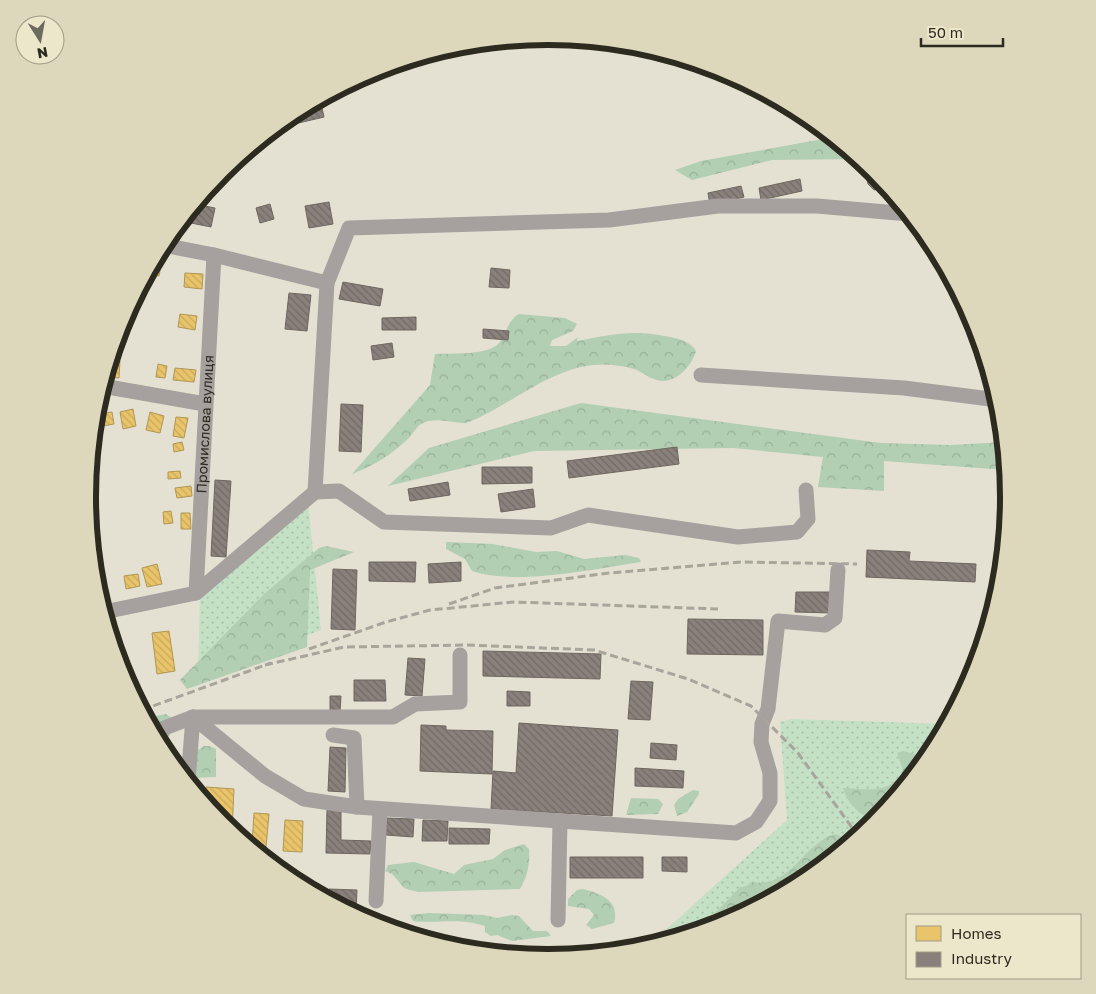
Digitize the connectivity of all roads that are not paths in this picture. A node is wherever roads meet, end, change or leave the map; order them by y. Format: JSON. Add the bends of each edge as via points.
{"nodes":[{"id":1,"x":900,"y":213,"type":"edge"},
{"id":2,"x":172,"y":247,"type":"edge"},
{"id":3,"x":214,"y":255,"type":"junction"},
{"id":4,"x":327,"y":283,"type":"junction"},
{"id":5,"x":701,"y":376,"type":"dead end"},
{"id":6,"x":109,"y":387,"type":"edge"},
{"id":7,"x":989,"y":399,"type":"edge"},
{"id":8,"x":205,"y":404,"type":"junction"},
{"id":9,"x":806,"y":490,"type":"dead end"},
{"id":10,"x":315,"y":492,"type":"junction"},
{"id":11,"x":838,"y":570,"type":"dead end"},
{"id":12,"x":196,"y":593,"type":"junction"},
{"id":13,"x":110,"y":611,"type":"edge"},
{"id":14,"x":460,"y":655,"type":"dead end"},
{"id":15,"x":193,"y":717,"type":"junction"},
{"id":16,"x":161,"y":729,"type":"edge"},
{"id":17,"x":334,"y":735,"type":"dead end"},
{"id":18,"x":189,"y":772,"type":"edge"},
{"id":19,"x":357,"y":807,"type":"junction"},
{"id":20,"x":380,"y":809,"type":"junction"},
{"id":21,"x":560,"y":821,"type":"junction"},
{"id":22,"x":376,"y":901,"type":"dead end"},
{"id":23,"x":558,"y":920,"type":"dead end"}],
"edges":[{"from":1,"to":4,"type":"street","via":[[817,206],[718,206],[609,220],[350,228]]},
{"from":2,"to":3,"type":"street"},
{"from":3,"to":4,"type":"street"},
{"from":3,"to":8,"type":"street","name":"Промислова вулиця"},
{"from":4,"to":10,"type":"street"},
{"from":5,"to":7,"type":"street","via":[[904,388]]},
{"from":6,"to":8,"type":"street"},
{"from":8,"to":12,"type":"street","name":"Промислова вулиця"},
{"from":9,"to":10,"type":"street","via":[[808,520],[796,532],[738,537],[588,514],[551,528],[384,522],[339,491]]},
{"from":10,"to":12,"type":"street"},
{"from":11,"to":21,"type":"street","via":[[835,618],[826,625],[778,621],[761,742],[770,773],[770,801],[756,822],[736,833]]},
{"from":12,"to":13,"type":"street"},
{"from":14,"to":15,"type":"street","via":[[460,702],[415,704],[394,717]]},
{"from":15,"to":16,"type":"street"},
{"from":15,"to":18,"type":"street"},
{"from":15,"to":19,"type":"street","via":[[265,776],[304,799]]},
{"from":17,"to":19,"type":"street","via":[[354,738]]},
{"from":19,"to":20,"type":"street"},
{"from":20,"to":21,"type":"street"},
{"from":20,"to":22,"type":"street"},
{"from":21,"to":23,"type":"street"}]}
